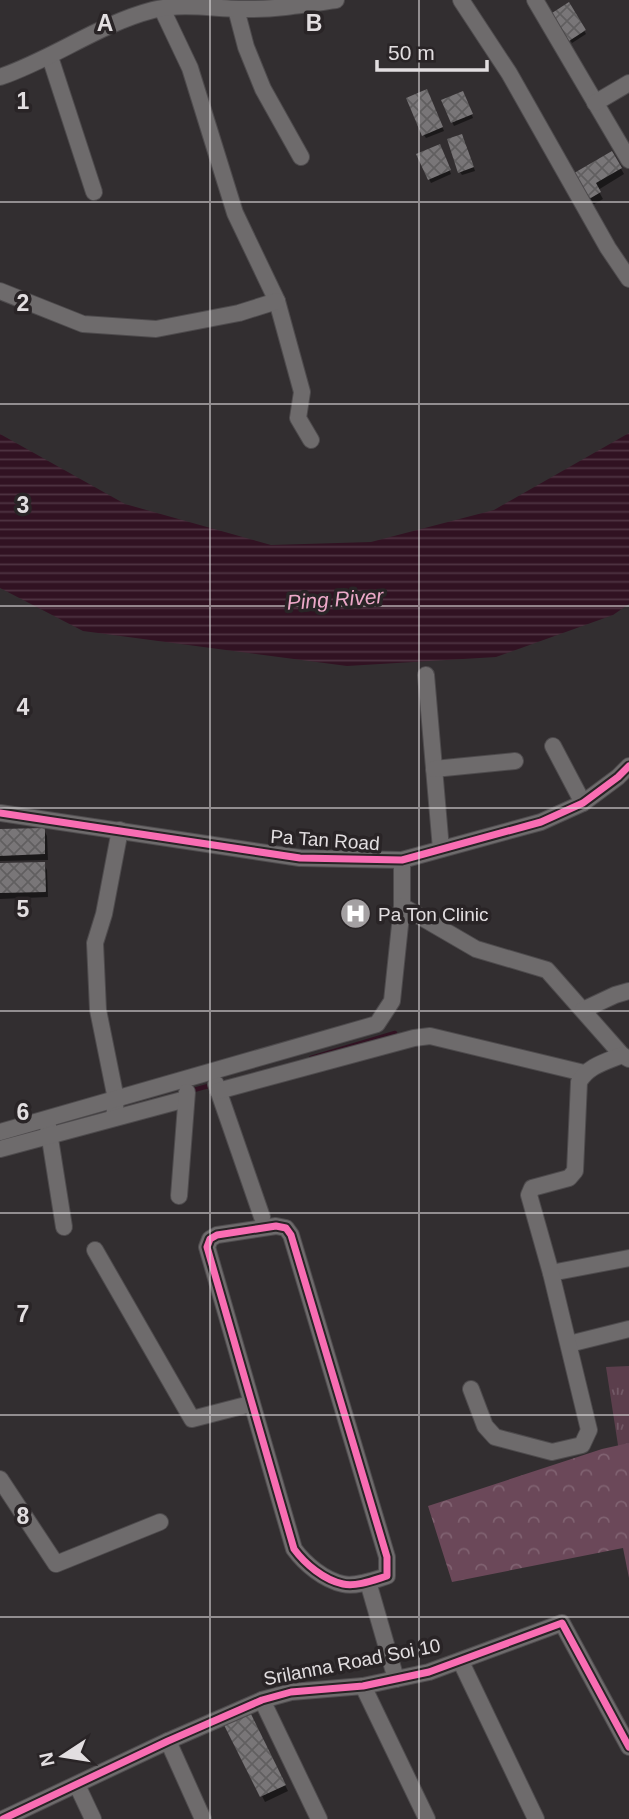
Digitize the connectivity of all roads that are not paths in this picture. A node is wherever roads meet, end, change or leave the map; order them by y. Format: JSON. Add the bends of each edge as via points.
{"nodes":[{"id":1,"x":333,"y":0,"type":"edge"},
{"id":2,"x":461,"y":0,"type":"edge"},
{"id":3,"x":535,"y":0,"type":"edge"},
{"id":4,"x":162,"y":9,"type":"junction"},
{"id":5,"x":236,"y":9,"type":"junction"},
{"id":6,"x":50,"y":57,"type":"junction"},
{"id":7,"x":0,"y":77,"type":"edge"},
{"id":8,"x":629,"y":83,"type":"edge"},
{"id":9,"x":595,"y":103,"type":"junction"},
{"id":10,"x":301,"y":157,"type":"dead end"},
{"id":11,"x":629,"y":160,"type":"edge"},
{"id":12,"x":94,"y":192,"type":"dead end"},
{"id":13,"x":629,"y":279,"type":"edge"},
{"id":14,"x":0,"y":291,"type":"edge"},
{"id":15,"x":278,"y":301,"type":"junction"},
{"id":16,"x":311,"y":440,"type":"dead end"},
{"id":17,"x":426,"y":675,"type":"dead end"},
{"id":18,"x":553,"y":746,"type":"dead end"},
{"id":19,"x":515,"y":761,"type":"dead end"},
{"id":20,"x":629,"y":766,"type":"edge"},
{"id":21,"x":434,"y":769,"type":"junction"},
{"id":22,"x":583,"y":803,"type":"junction"},
{"id":23,"x":0,"y":813,"type":"edge"},
{"id":24,"x":120,"y":830,"type":"junction"},
{"id":25,"x":441,"y":849,"type":"junction"},
{"id":26,"x":402,"y":860,"type":"junction"},
{"id":27,"x":402,"y":906,"type":"junction"},
{"id":28,"x":629,"y":991,"type":"edge"},
{"id":29,"x":583,"y":1010,"type":"junction"},
{"id":30,"x":377,"y":1024,"type":"junction"},
{"id":31,"x":384,"y":1047,"type":"junction"},
{"id":32,"x":273,"y":1054,"type":"junction"},
{"id":33,"x":625,"y":1057,"type":"edge"},
{"id":34,"x":213,"y":1072,"type":"junction"},
{"id":35,"x":584,"y":1073,"type":"junction"},
{"id":36,"x":280,"y":1074,"type":"junction"},
{"id":37,"x":188,"y":1079,"type":"junction"},
{"id":38,"x":218,"y":1091,"type":"junction"},
{"id":39,"x":116,"y":1099,"type":"junction"},
{"id":40,"x":186,"y":1099,"type":"junction"},
{"id":41,"x":114,"y":1118,"type":"junction"},
{"id":42,"x":48,"y":1128,"type":"junction"},
{"id":43,"x":0,"y":1132,"type":"edge"},
{"id":44,"x":0,"y":1149,"type":"edge"},
{"id":45,"x":179,"y":1196,"type":"dead end"},
{"id":46,"x":262,"y":1217,"type":"dead end"},
{"id":47,"x":64,"y":1227,"type":"dead end"},
{"id":48,"x":96,"y":1250,"type":"dead end"},
{"id":49,"x":629,"y":1258,"type":"edge"},
{"id":50,"x":551,"y":1273,"type":"junction"},
{"id":51,"x":629,"y":1329,"type":"edge"},
{"id":52,"x":569,"y":1344,"type":"junction"},
{"id":53,"x":471,"y":1388,"type":"dead end"},
{"id":54,"x":250,"y":1404,"type":"junction"},
{"id":55,"x":0,"y":1479,"type":"edge"},
{"id":56,"x":160,"y":1522,"type":"dead end"},
{"id":57,"x":368,"y":1582,"type":"junction"},
{"id":58,"x":461,"y":1662,"type":"junction"},
{"id":59,"x":396,"y":1679,"type":"junction"},
{"id":60,"x":363,"y":1686,"type":"junction"},
{"id":61,"x":262,"y":1700,"type":"junction"},
{"id":62,"x":168,"y":1741,"type":"junction"},
{"id":63,"x":629,"y":1747,"type":"edge"},
{"id":64,"x":78,"y":1785,"type":"junction"},
{"id":65,"x":3,"y":1819,"type":"edge"},
{"id":66,"x":93,"y":1819,"type":"edge"},
{"id":67,"x":203,"y":1819,"type":"edge"},
{"id":68,"x":319,"y":1819,"type":"edge"},
{"id":69,"x":426,"y":1819,"type":"edge"},
{"id":70,"x":536,"y":1819,"type":"edge"}],
"edges":[{"from":1,"to":5,"type":"street","via":[[277,9]]},
{"from":2,"to":13,"type":"street"},
{"from":3,"to":9,"type":"street"},
{"from":4,"to":5,"type":"street","via":[[192,5]]},
{"from":4,"to":6,"type":"street","via":[[110,24]]},
{"from":4,"to":15,"type":"street","via":[[194,80],[235,213]]},
{"from":5,"to":10,"type":"street","via":[[263,89]]},
{"from":6,"to":7,"type":"street"},
{"from":6,"to":12,"type":"street"},
{"from":8,"to":9,"type":"street"},
{"from":9,"to":11,"type":"street"},
{"from":14,"to":15,"type":"street","via":[[83,324],[156,329]]},
{"from":15,"to":16,"type":"street","via":[[302,392],[298,418]]},
{"from":17,"to":21,"type":"street"},
{"from":18,"to":22,"type":"street"},
{"from":19,"to":21,"type":"street"},
{"from":20,"to":22,"type":"street","name":"Pa Tan Road"},
{"from":21,"to":25,"type":"street"},
{"from":22,"to":25,"type":"street","name":"Pa Tan Road","via":[[541,822]]},
{"from":23,"to":24,"type":"street","name":"Pa Tan Road"},
{"from":24,"to":26,"type":"street","name":"Pa Tan Road","via":[[300,858]]},
{"from":24,"to":39,"type":"street","via":[[95,943],[98,1010]]},
{"from":25,"to":26,"type":"street","name":"Pa Tan Road"},
{"from":26,"to":27,"type":"street"},
{"from":27,"to":29,"type":"street","via":[[476,949],[547,970]]},
{"from":27,"to":30,"type":"street","via":[[392,1000]]},
{"from":28,"to":29,"type":"street"},
{"from":29,"to":33,"type":"street"},
{"from":30,"to":31,"type":"street"},
{"from":30,"to":32,"type":"street"},
{"from":31,"to":35,"type":"street","via":[[430,1036]]},
{"from":31,"to":36,"type":"street"},
{"from":32,"to":34,"type":"street"},
{"from":32,"to":36,"type":"street"},
{"from":33,"to":35,"type":"street"},
{"from":34,"to":37,"type":"street"},
{"from":34,"to":38,"type":"street"},
{"from":35,"to":50,"type":"street","via":[[579,1082],[575,1171],[569,1178],[532,1188],[529,1195]]},
{"from":36,"to":38,"type":"street"},
{"from":37,"to":39,"type":"street"},
{"from":37,"to":40,"type":"street"},
{"from":38,"to":46,"type":"street"},
{"from":39,"to":41,"type":"street"},
{"from":39,"to":42,"type":"street"},
{"from":40,"to":41,"type":"street"},
{"from":40,"to":45,"type":"street"},
{"from":41,"to":42,"type":"street"},
{"from":42,"to":43,"type":"street"},
{"from":42,"to":44,"type":"street"},
{"from":42,"to":47,"type":"street"},
{"from":48,"to":54,"type":"street","via":[[192,1419]]},
{"from":49,"to":50,"type":"street"},
{"from":50,"to":52,"type":"street"},
{"from":51,"to":52,"type":"street"},
{"from":52,"to":53,"type":"street","via":[[589,1430],[582,1445],[552,1452],[495,1437],[485,1426]]},
{"from":54,"to":57,"type":"street","via":[[294,1549],[306,1566],[343,1584]]},
{"from":54,"to":57,"type":"street","via":[[207,1247],[217,1235],[276,1226],[291,1235],[387,1558],[387,1576]]},
{"from":55,"to":56,"type":"street","via":[[55,1564]]},
{"from":57,"to":59,"type":"street"},
{"from":58,"to":59,"type":"street","name":"Srilanna Road Soi 10"},
{"from":58,"to":63,"type":"street","name":"Srilanna Road Soi 10","via":[[562,1623]]},
{"from":58,"to":70,"type":"street"},
{"from":59,"to":60,"type":"street","name":"Srilanna Road Soi 10"},
{"from":60,"to":61,"type":"street","name":"Srilanna Road Soi 10","via":[[291,1692]]},
{"from":60,"to":69,"type":"street"},
{"from":61,"to":62,"type":"street","name":"Srilanna Road Soi 10"},
{"from":61,"to":68,"type":"street"},
{"from":62,"to":64,"type":"street","name":"Srilanna Road Soi 10"},
{"from":62,"to":67,"type":"street"},
{"from":64,"to":65,"type":"street","name":"Srilanna Road Soi 10"},
{"from":64,"to":66,"type":"street"}]}
